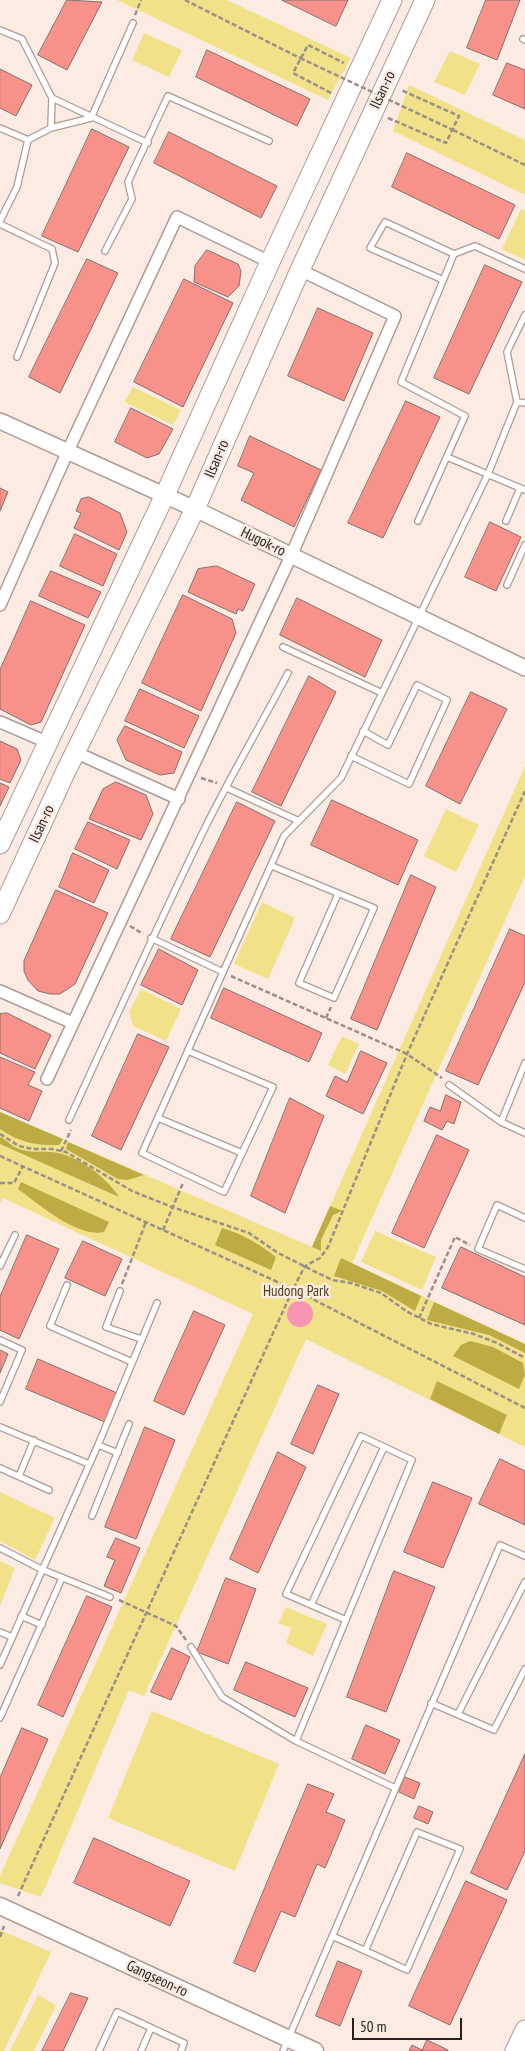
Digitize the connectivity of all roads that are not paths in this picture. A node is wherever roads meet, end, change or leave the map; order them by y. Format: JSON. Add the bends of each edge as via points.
{"nodes":[{"id":1,"x":392,"y":0,"type":"edge"},
{"id":2,"x":425,"y":0,"type":"edge"},
{"id":3,"x":133,"y":23,"type":"road end"},
{"id":4,"x":0,"y":30,"type":"edge"},
{"id":5,"x":52,"y":98,"type":"junction"},
{"id":6,"x":91,"y":118,"type":"junction"},
{"id":7,"x":0,"y":128,"type":"edge"},
{"id":8,"x":50,"y":128,"type":"junction"},
{"id":9,"x":28,"y":140,"type":"junction"},
{"id":10,"x":269,"y":141,"type":"dead end"},
{"id":11,"x":148,"y":142,"type":"junction"},
{"id":12,"x":0,"y":222,"type":"edge"},
{"id":13,"x":105,"y":251,"type":"dead end"},
{"id":14,"x":454,"y":254,"type":"junction"},
{"id":15,"x":270,"y":262,"type":"junction"},
{"id":16,"x":525,"y":269,"type":"edge"},
{"id":17,"x":300,"y":270,"type":"junction"},
{"id":18,"x":441,"y":280,"type":"junction"},
{"id":19,"x":525,"y":315,"type":"edge"},
{"id":20,"x":17,"y":357,"type":"dead end"},
{"id":21,"x":517,"y":402,"type":"junction"},
{"id":22,"x":525,"y":403,"type":"edge"},
{"id":23,"x":0,"y":421,"type":"edge"},
{"id":24,"x":67,"y":452,"type":"junction"},
{"id":25,"x":447,"y":457,"type":"junction"},
{"id":26,"x":488,"y":474,"type":"junction"},
{"id":27,"x":523,"y":489,"type":"edge"},
{"id":28,"x":164,"y":497,"type":"junction"},
{"id":29,"x":196,"y":509,"type":"junction"},
{"id":30,"x":418,"y":521,"type":"dead end"},
{"id":31,"x":506,"y":521,"type":"dead end"},
{"id":32,"x":525,"y":545,"type":"edge"},
{"id":33,"x":291,"y":556,"type":"junction"},
{"id":34,"x":507,"y":586,"type":"dead end"},
{"id":35,"x":0,"y":605,"type":"edge"},
{"id":36,"x":419,"y":616,"type":"junction"},
{"id":37,"x":283,"y":647,"type":"dead end"},
{"id":38,"x":525,"y":668,"type":"edge"},
{"id":39,"x":288,"y":673,"type":"dead end"},
{"id":40,"x":382,"y":693,"type":"junction"},
{"id":41,"x":0,"y":722,"type":"edge"},
{"id":42,"x":363,"y":731,"type":"junction"},
{"id":43,"x":48,"y":743,"type":"junction"},
{"id":44,"x":77,"y":753,"type":"junction"},
{"id":45,"x":351,"y":756,"type":"junction"},
{"id":46,"x":227,"y":788,"type":"junction"},
{"id":47,"x":179,"y":799,"type":"junction"},
{"id":48,"x":299,"y":821,"type":"junction"},
{"id":49,"x":0,"y":844,"type":"edge"},
{"id":50,"x":272,"y":866,"type":"junction"},
{"id":51,"x":338,"y":894,"type":"junction"},
{"id":52,"x":0,"y":914,"type":"edge"},
{"id":53,"x":151,"y":938,"type":"junction"},
{"id":54,"x":223,"y":972,"type":"junction"},
{"id":55,"x":0,"y":991,"type":"edge"},
{"id":56,"x":73,"y":1023,"type":"junction"},
{"id":57,"x":188,"y":1051,"type":"junction"},
{"id":58,"x":525,"y":1063,"type":"edge"},
{"id":59,"x":47,"y":1079,"type":"dead end"},
{"id":60,"x":448,"y":1085,"type":"road end"},
{"id":61,"x":158,"y":1118,"type":"junction"},
{"id":62,"x":69,"y":1120,"type":"road end"},
{"id":63,"x":501,"y":1122,"type":"junction"},
{"id":64,"x":525,"y":1133,"type":"edge"},
{"id":65,"x":242,"y":1152,"type":"junction"},
{"id":66,"x":525,"y":1218,"type":"edge"},
{"id":67,"x":14,"y":1235,"type":"dead end"},
{"id":68,"x":0,"y":1266,"type":"edge"},
{"id":69,"x":525,"y":1269,"type":"edge"},
{"id":70,"x":67,"y":1285,"type":"dead end"},
{"id":71,"x":120,"y":1291,"type":"road end"},
{"id":72,"x":157,"y":1303,"type":"dead end"},
{"id":73,"x":141,"y":1339,"type":"junction"},
{"id":74,"x":0,"y":1340,"type":"edge"},
{"id":75,"x":132,"y":1362,"type":"junction"},
{"id":76,"x":0,"y":1402,"type":"edge"},
{"id":77,"x":129,"y":1424,"type":"dead end"},
{"id":78,"x":0,"y":1427,"type":"edge"},
{"id":79,"x":34,"y":1440,"type":"junction"},
{"id":80,"x":98,"y":1445,"type":"junction"},
{"id":81,"x":384,"y":1446,"type":"junction"},
{"id":82,"x":118,"y":1453,"type":"junction"},
{"id":83,"x":89,"y":1464,"type":"junction"},
{"id":84,"x":0,"y":1468,"type":"edge"},
{"id":85,"x":19,"y":1476,"type":"junction"},
{"id":86,"x":50,"y":1490,"type":"dead end"},
{"id":87,"x":92,"y":1516,"type":"dead end"},
{"id":88,"x":0,"y":1548,"type":"edge"},
{"id":89,"x":525,"y":1556,"type":"edge"},
{"id":90,"x":41,"y":1569,"type":"junction"},
{"id":91,"x":62,"y":1578,"type":"junction"},
{"id":92,"x":525,"y":1582,"type":"edge"},
{"id":93,"x":110,"y":1597,"type":"road end"},
{"id":94,"x":311,"y":1605,"type":"junction"},
{"id":95,"x":21,"y":1616,"type":"junction"},
{"id":96,"x":346,"y":1620,"type":"junction"},
{"id":97,"x":42,"y":1625,"type":"junction"},
{"id":98,"x":0,"y":1632,"type":"edge"},
{"id":99,"x":12,"y":1637,"type":"junction"},
{"id":100,"x":191,"y":1648,"type":"road end"},
{"id":101,"x":0,"y":1665,"type":"edge"},
{"id":102,"x":525,"y":1669,"type":"edge"},
{"id":103,"x":432,"y":1704,"type":"junction"},
{"id":104,"x":458,"y":1714,"type":"junction"},
{"id":105,"x":0,"y":1718,"type":"edge"},
{"id":106,"x":296,"y":1741,"type":"junction"},
{"id":107,"x":395,"y":1788,"type":"junction"},
{"id":108,"x":0,"y":1906,"type":"edge"},
{"id":109,"x":332,"y":1936,"type":"junction"},
{"id":110,"x":366,"y":1951,"type":"junction"},
{"id":111,"x":151,"y":2028,"type":"junction"},
{"id":112,"x":525,"y":2030,"type":"edge"},
{"id":113,"x":286,"y":2045,"type":"edge"},
{"id":114,"x":99,"y":2051,"type":"edge"},
{"id":115,"x":141,"y":2051,"type":"edge"},
{"id":116,"x":181,"y":2051,"type":"edge"},
{"id":117,"x":314,"y":2051,"type":"edge"},
{"id":118,"x":515,"y":2051,"type":"edge"}],
"edges":[{"from":1,"to":15,"type":"main road","name":"Ilsan-ro"},
{"from":2,"to":17,"type":"main road","name":"Ilsan-ro"},
{"from":3,"to":6,"type":"lane"},
{"from":4,"to":5,"type":"lane","via":[[22,39]]},
{"from":5,"to":6,"type":"lane"},
{"from":5,"to":8,"type":"lane"},
{"from":6,"to":8,"type":"lane"},
{"from":6,"to":11,"type":"lane"},
{"from":7,"to":9,"type":"lane"},
{"from":8,"to":9,"type":"lane"},
{"from":9,"to":12,"type":"lane","via":[[17,187]]},
{"from":10,"to":11,"type":"lane","via":[[168,96]]},
{"from":11,"to":13,"type":"lane","via":[[128,182],[132,199]]},
{"from":12,"to":20,"type":"lane","via":[[52,249],[55,263]]},
{"from":14,"to":16,"type":"lane","via":[[475,246]]},
{"from":14,"to":18,"type":"lane"},
{"from":14,"to":18,"type":"lane","via":[[385,222],[370,248]]},
{"from":15,"to":24,"type":"street","via":[[177,217]]},
{"from":15,"to":28,"type":"main road","name":"Ilsan-ro"},
{"from":17,"to":29,"type":"main road","name":"Ilsan-ro"},
{"from":17,"to":33,"type":"street","via":[[394,316]]},
{"from":18,"to":25,"type":"lane","via":[[401,382],[465,416]]},
{"from":19,"to":21,"type":"lane","via":[[506,352]]},
{"from":21,"to":22,"type":"lane"},
{"from":21,"to":26,"type":"lane"},
{"from":23,"to":24,"type":"street","name":"Hugok-ro"},
{"from":24,"to":28,"type":"street","name":"Hugok-ro"},
{"from":24,"to":35,"type":"street"},
{"from":25,"to":26,"type":"lane"},
{"from":25,"to":30,"type":"lane"},
{"from":26,"to":27,"type":"lane"},
{"from":26,"to":36,"type":"lane"},
{"from":27,"to":31,"type":"lane"},
{"from":28,"to":29,"type":"street","name":"Hugok-ro"},
{"from":28,"to":43,"type":"main road","name":"Ilsan-ro"},
{"from":29,"to":33,"type":"street","name":"Hugok-ro"},
{"from":29,"to":44,"type":"main road","name":"Ilsan-ro"},
{"from":32,"to":34,"type":"lane"},
{"from":33,"to":36,"type":"street","name":"Hugok-ro"},
{"from":33,"to":47,"type":"street"},
{"from":36,"to":38,"type":"street","name":"Hugok-ro"},
{"from":36,"to":40,"type":"lane"},
{"from":37,"to":40,"type":"lane"},
{"from":39,"to":46,"type":"lane"},
{"from":40,"to":42,"type":"lane"},
{"from":41,"to":43,"type":"street"},
{"from":42,"to":45,"type":"lane"},
{"from":42,"to":45,"type":"lane","via":[[388,745],[417,685],[447,700],[410,784]]},
{"from":43,"to":49,"type":"main road","name":"Ilsan-ro"},
{"from":44,"to":47,"type":"street"},
{"from":44,"to":52,"type":"main road","name":"Ilsan-ro"},
{"from":45,"to":48,"type":"lane","via":[[341,778]]},
{"from":46,"to":48,"type":"lane"},
{"from":46,"to":53,"type":"lane"},
{"from":47,"to":56,"type":"street"},
{"from":48,"to":50,"type":"lane","via":[[284,836]]},
{"from":50,"to":51,"type":"lane"},
{"from":50,"to":54,"type":"lane"},
{"from":51,"to":51,"type":"lane","via":[[374,908],[334,998],[299,983]]},
{"from":53,"to":54,"type":"lane"},
{"from":53,"to":62,"type":"lane"},
{"from":54,"to":57,"type":"lane"},
{"from":55,"to":56,"type":"street"},
{"from":56,"to":59,"type":"street"},
{"from":57,"to":61,"type":"lane"},
{"from":57,"to":65,"type":"lane","via":[[273,1087]]},
{"from":58,"to":63,"type":"lane"},
{"from":60,"to":63,"type":"lane"},
{"from":61,"to":65,"type":"lane"},
{"from":61,"to":65,"type":"lane","via":[[142,1153],[224,1192]]},
{"from":63,"to":64,"type":"lane"},
{"from":66,"to":69,"type":"lane","via":[[497,1205],[478,1249]]},
{"from":67,"to":68,"type":"lane"},
{"from":70,"to":75,"type":"lane","via":[[50,1326]]},
{"from":71,"to":73,"type":"lane","via":[[106,1327]]},
{"from":72,"to":73,"type":"lane"},
{"from":73,"to":75,"type":"lane"},
{"from":74,"to":76,"type":"lane","via":[[22,1350]]},
{"from":75,"to":80,"type":"lane"},
{"from":77,"to":82,"type":"lane"},
{"from":78,"to":79,"type":"lane"},
{"from":79,"to":83,"type":"lane"},
{"from":79,"to":85,"type":"lane"},
{"from":80,"to":82,"type":"lane"},
{"from":80,"to":83,"type":"lane"},
{"from":81,"to":94,"type":"lane"},
{"from":81,"to":94,"type":"lane","via":[[361,1436],[286,1594]]},
{"from":81,"to":96,"type":"lane","via":[[412,1460]]},
{"from":82,"to":87,"type":"lane"},
{"from":83,"to":90,"type":"lane"},
{"from":84,"to":85,"type":"lane"},
{"from":85,"to":86,"type":"lane"},
{"from":88,"to":90,"type":"lane"},
{"from":89,"to":103,"type":"lane","via":[[500,1545]]},
{"from":90,"to":91,"type":"lane"},
{"from":90,"to":95,"type":"lane"},
{"from":91,"to":93,"type":"lane"},
{"from":91,"to":97,"type":"lane"},
{"from":92,"to":104,"type":"lane"},
{"from":94,"to":96,"type":"lane"},
{"from":95,"to":97,"type":"lane"},
{"from":95,"to":99,"type":"lane"},
{"from":96,"to":106,"type":"lane"},
{"from":97,"to":105,"type":"lane"},
{"from":98,"to":99,"type":"lane"},
{"from":99,"to":101,"type":"lane"},
{"from":100,"to":106,"type":"lane","via":[[222,1697]]},
{"from":102,"to":104,"type":"lane","via":[[494,1730]]},
{"from":103,"to":104,"type":"lane"},
{"from":103,"to":107,"type":"lane"},
{"from":106,"to":107,"type":"lane"},
{"from":107,"to":109,"type":"lane"},
{"from":108,"to":113,"type":"main road","name":"Gangseon-ro"},
{"from":109,"to":110,"type":"lane"},
{"from":109,"to":113,"type":"lane"},
{"from":110,"to":110,"type":"lane","via":[[407,1970],[460,1849],[418,1832]]},
{"from":111,"to":114,"type":"lane","via":[[117,2012]]},
{"from":111,"to":115,"type":"lane"},
{"from":111,"to":116,"type":"lane","via":[[184,2043]]},
{"from":112,"to":118,"type":"main road"},
{"from":113,"to":117,"type":"main road","name":"Gangseon-ro"}]}
